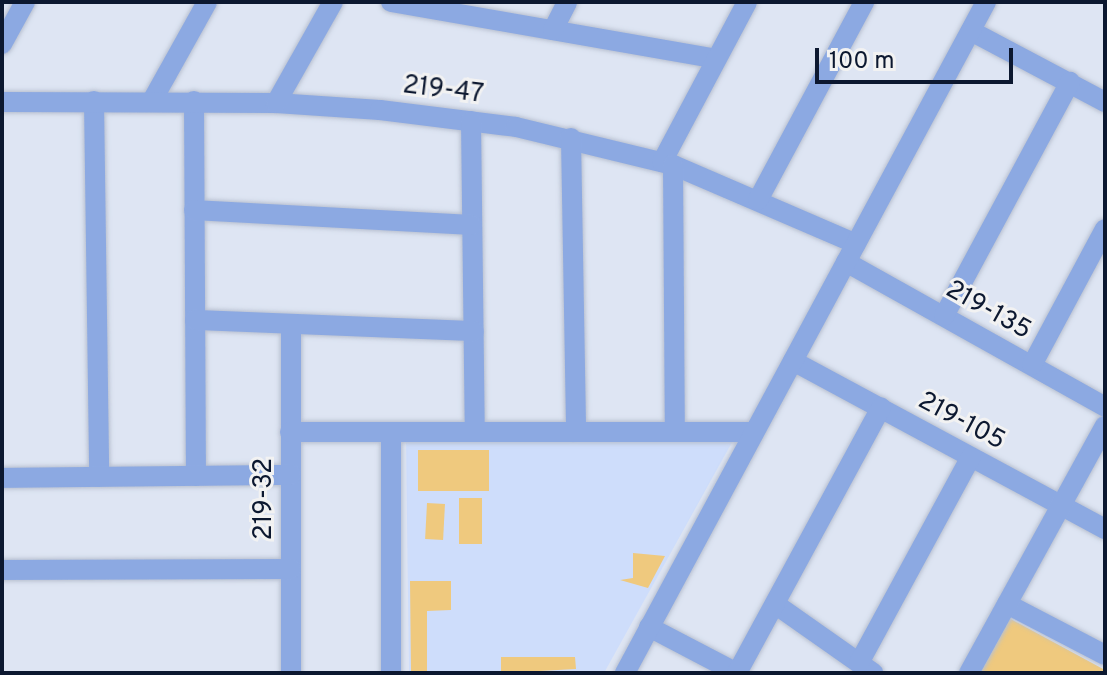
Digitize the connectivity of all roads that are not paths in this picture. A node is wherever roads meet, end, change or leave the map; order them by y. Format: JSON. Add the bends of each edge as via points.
{"nodes":[{"id":1,"x":25,"y":2,"type":"edge"},
{"id":2,"x":207,"y":2,"type":"edge"},
{"id":3,"x":333,"y":2,"type":"edge"},
{"id":4,"x":391,"y":2,"type":"edge"},
{"id":5,"x":567,"y":2,"type":"edge"},
{"id":6,"x":747,"y":2,"type":"edge"},
{"id":7,"x":864,"y":2,"type":"edge"},
{"id":8,"x":986,"y":2,"type":"edge"},
{"id":9,"x":450,"y":7,"type":"edge"},
{"id":10,"x":553,"y":30,"type":"junction"},
{"id":11,"x":971,"y":31,"type":"junction"},
{"id":12,"x":2,"y":44,"type":"edge"},
{"id":13,"x":716,"y":59,"type":"junction"},
{"id":14,"x":1070,"y":82,"type":"junction"},
{"id":15,"x":94,"y":101,"type":"junction"},
{"id":16,"x":152,"y":101,"type":"junction"},
{"id":17,"x":194,"y":101,"type":"junction"},
{"id":18,"x":2,"y":102,"type":"edge"},
{"id":19,"x":1105,"y":102,"type":"edge"},
{"id":20,"x":276,"y":103,"type":"junction"},
{"id":21,"x":471,"y":121,"type":"junction"},
{"id":22,"x":571,"y":138,"type":"junction"},
{"id":23,"x":667,"y":164,"type":"junction"},
{"id":24,"x":758,"y":200,"type":"junction"},
{"id":25,"x":194,"y":210,"type":"junction"},
{"id":26,"x":472,"y":225,"type":"junction"},
{"id":27,"x":1105,"y":229,"type":"edge"},
{"id":28,"x":851,"y":253,"type":"junction"},
{"id":29,"x":944,"y":316,"type":"junction"},
{"id":30,"x":195,"y":320,"type":"junction"},
{"id":31,"x":291,"y":324,"type":"junction"},
{"id":32,"x":474,"y":331,"type":"junction"},
{"id":33,"x":793,"y":361,"type":"junction"},
{"id":34,"x":1032,"y":365,"type":"junction"},
{"id":35,"x":1105,"y":407,"type":"edge"},
{"id":36,"x":881,"y":408,"type":"junction"},
{"id":37,"x":1105,"y":426,"type":"edge"},
{"id":38,"x":290,"y":432,"type":"junction"},
{"id":39,"x":391,"y":432,"type":"junction"},
{"id":40,"x":475,"y":432,"type":"junction"},
{"id":41,"x":576,"y":432,"type":"junction"},
{"id":42,"x":675,"y":432,"type":"junction"},
{"id":43,"x":754,"y":432,"type":"junction"},
{"id":44,"x":971,"y":457,"type":"junction"},
{"id":45,"x":291,"y":475,"type":"junction"},
{"id":46,"x":196,"y":476,"type":"junction"},
{"id":47,"x":99,"y":477,"type":"junction"},
{"id":48,"x":2,"y":478,"type":"edge"},
{"id":49,"x":1060,"y":505,"type":"junction"},
{"id":50,"x":1105,"y":529,"type":"edge"},
{"id":51,"x":291,"y":569,"type":"junction"},
{"id":52,"x":2,"y":570,"type":"edge"},
{"id":53,"x":775,"y":604,"type":"junction"},
{"id":54,"x":1007,"y":604,"type":"junction"},
{"id":55,"x":649,"y":627,"type":"junction"},
{"id":56,"x":1105,"y":655,"type":"edge"},
{"id":57,"x":866,"y":668,"type":"edge"},
{"id":58,"x":291,"y":673,"type":"edge"},
{"id":59,"x":391,"y":673,"type":"edge"},
{"id":60,"x":625,"y":673,"type":"edge"},
{"id":61,"x":737,"y":673,"type":"edge"},
{"id":62,"x":969,"y":673,"type":"edge"}],
"edges":[{"from":1,"to":12,"type":"street"},
{"from":2,"to":16,"type":"street"},
{"from":3,"to":20,"type":"street"},
{"from":4,"to":9,"type":"street"},
{"from":5,"to":10,"type":"street"},
{"from":6,"to":13,"type":"street"},
{"from":7,"to":24,"type":"street"},
{"from":8,"to":11,"type":"street"},
{"from":9,"to":10,"type":"street"},
{"from":10,"to":13,"type":"street"},
{"from":11,"to":14,"type":"street"},
{"from":11,"to":28,"type":"street"},
{"from":13,"to":23,"type":"street"},
{"from":14,"to":19,"type":"street"},
{"from":14,"to":29,"type":"street"},
{"from":15,"to":16,"type":"street","name":"219-47"},
{"from":15,"to":18,"type":"street","name":"219-47"},
{"from":15,"to":47,"type":"street"},
{"from":16,"to":17,"type":"street","name":"219-47"},
{"from":17,"to":20,"type":"street","name":"219-47"},
{"from":17,"to":25,"type":"street"},
{"from":20,"to":21,"type":"street","name":"219-47"},
{"from":21,"to":22,"type":"street","name":"219-47"},
{"from":21,"to":26,"type":"street"},
{"from":22,"to":23,"type":"street","name":"219-47"},
{"from":22,"to":41,"type":"street"},
{"from":23,"to":24,"type":"street","name":"219-47"},
{"from":23,"to":42,"type":"street"},
{"from":24,"to":28,"type":"street","name":"219-47"},
{"from":25,"to":26,"type":"street"},
{"from":25,"to":30,"type":"street"},
{"from":26,"to":32,"type":"street"},
{"from":27,"to":34,"type":"street"},
{"from":28,"to":29,"type":"street","name":"219-135"},
{"from":28,"to":33,"type":"street"},
{"from":29,"to":34,"type":"street","name":"219-135"},
{"from":30,"to":31,"type":"street"},
{"from":30,"to":46,"type":"street"},
{"from":31,"to":32,"type":"street"},
{"from":31,"to":38,"type":"street","name":"219-32"},
{"from":32,"to":40,"type":"street"},
{"from":33,"to":36,"type":"street","name":"219-105"},
{"from":33,"to":43,"type":"street"},
{"from":34,"to":35,"type":"street","name":"219-135"},
{"from":36,"to":44,"type":"street","name":"219-105"},
{"from":36,"to":53,"type":"street"},
{"from":37,"to":49,"type":"street"},
{"from":38,"to":39,"type":"street"},
{"from":38,"to":45,"type":"street","name":"219-32"},
{"from":39,"to":40,"type":"street"},
{"from":39,"to":59,"type":"street"},
{"from":40,"to":41,"type":"street"},
{"from":41,"to":42,"type":"street"},
{"from":42,"to":43,"type":"street"},
{"from":43,"to":55,"type":"street"},
{"from":44,"to":49,"type":"street","name":"219-105"},
{"from":44,"to":57,"type":"street"},
{"from":45,"to":46,"type":"street"},
{"from":45,"to":51,"type":"street","name":"219-32"},
{"from":46,"to":47,"type":"street"},
{"from":47,"to":48,"type":"street"},
{"from":49,"to":50,"type":"street","name":"219-105"},
{"from":49,"to":54,"type":"street"},
{"from":51,"to":52,"type":"street"},
{"from":51,"to":58,"type":"street","name":"219-32"},
{"from":53,"to":57,"type":"street"},
{"from":53,"to":61,"type":"street"},
{"from":54,"to":56,"type":"street"},
{"from":54,"to":62,"type":"street"},
{"from":55,"to":60,"type":"street"},
{"from":55,"to":61,"type":"street"}]}
